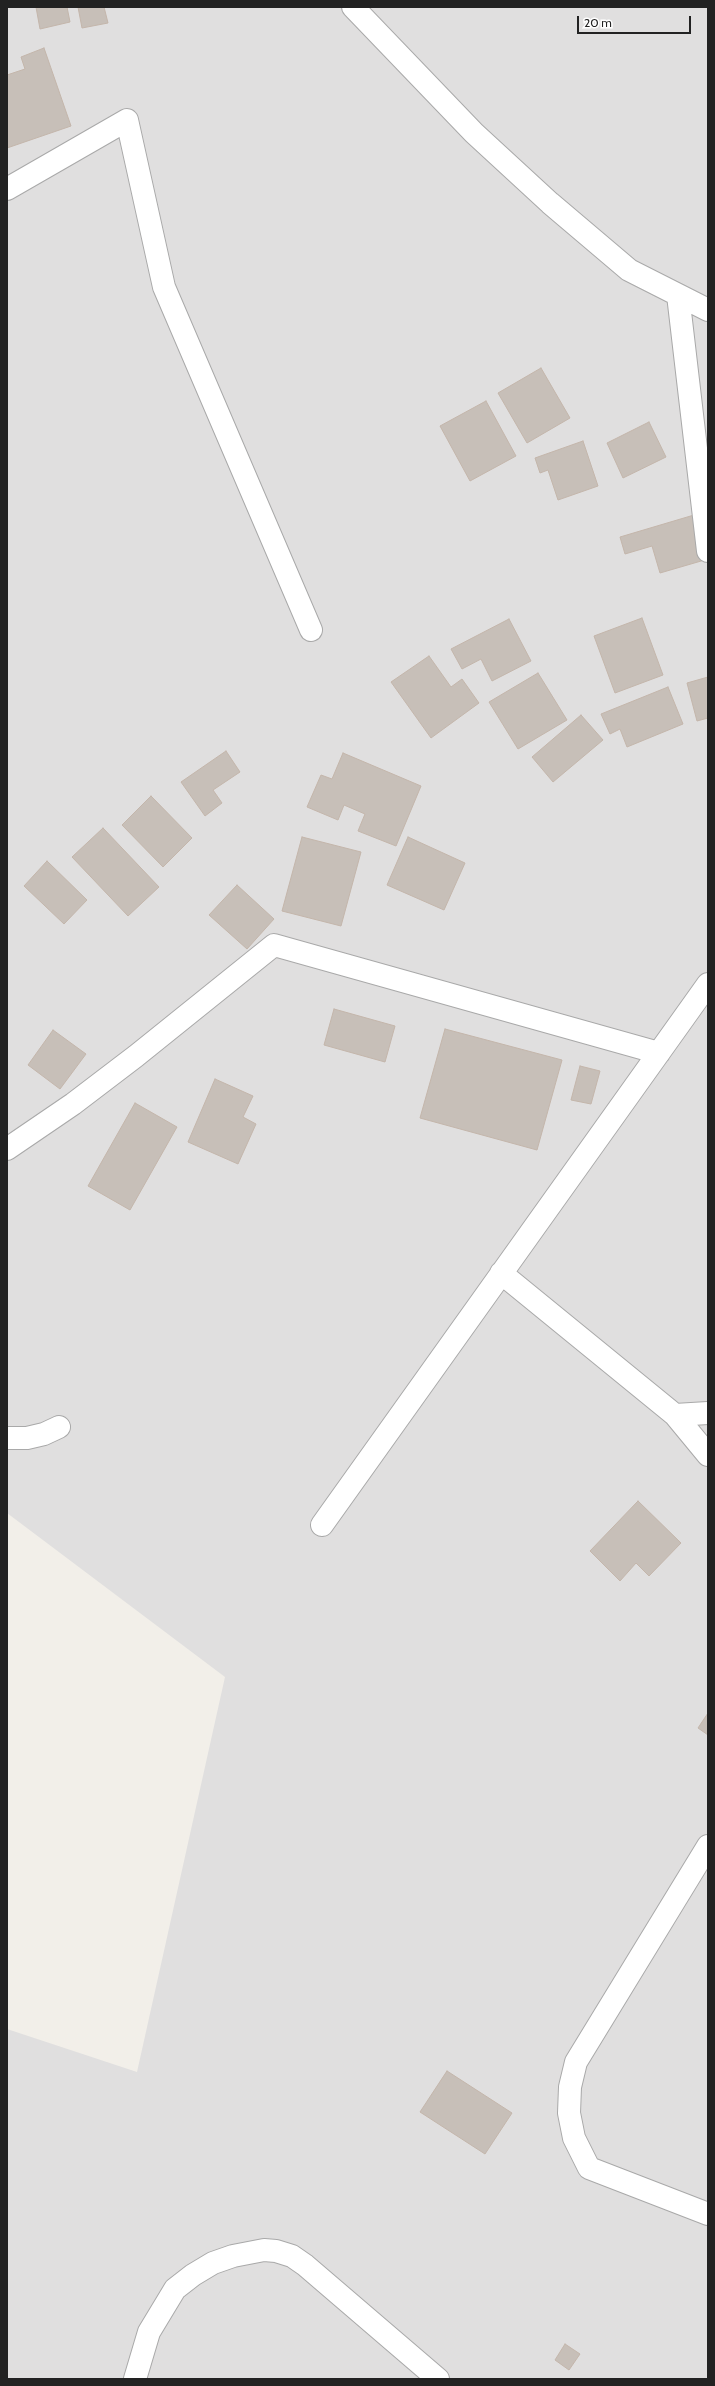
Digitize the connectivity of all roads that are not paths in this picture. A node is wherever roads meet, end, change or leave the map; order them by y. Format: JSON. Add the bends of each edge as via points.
{"nodes":[{"id":1,"x":354,"y":7,"type":"edge"},
{"id":2,"x":7,"y":189,"type":"edge"},
{"id":3,"x":678,"y":294,"type":"junction"},
{"id":4,"x":708,"y":310,"type":"edge"},
{"id":5,"x":708,"y":551,"type":"edge"},
{"id":6,"x":311,"y":630,"type":"dead end"},
{"id":7,"x":708,"y":984,"type":"edge"},
{"id":8,"x":659,"y":1053,"type":"junction"},
{"id":9,"x":7,"y":1149,"type":"edge"},
{"id":10,"x":501,"y":1273,"type":"junction"},
{"id":11,"x":708,"y":1413,"type":"edge"},
{"id":12,"x":675,"y":1416,"type":"junction"},
{"id":13,"x":60,"y":1427,"type":"dead end"},
{"id":14,"x":7,"y":1438,"type":"edge"},
{"id":15,"x":708,"y":1455,"type":"edge"},
{"id":16,"x":322,"y":1525,"type":"dead end"},
{"id":17,"x":708,"y":1846,"type":"edge"},
{"id":18,"x":708,"y":2214,"type":"edge"},
{"id":19,"x":135,"y":2379,"type":"edge"},
{"id":20,"x":438,"y":2379,"type":"edge"}],
"edges":[{"from":1,"to":3,"type":"street","via":[[474,133],[550,203],[629,270]]},
{"from":2,"to":6,"type":"street","via":[[127,120],[164,287]]},
{"from":3,"to":4,"type":"street"},
{"from":3,"to":5,"type":"street"},
{"from":7,"to":8,"type":"street"},
{"from":8,"to":9,"type":"street","via":[[274,945],[136,1056],[73,1104]]},
{"from":8,"to":10,"type":"street"},
{"from":10,"to":12,"type":"street"},
{"from":10,"to":16,"type":"street"},
{"from":11,"to":12,"type":"street"},
{"from":12,"to":15,"type":"street"},
{"from":13,"to":14,"type":"street","via":[[27,1438]]},
{"from":17,"to":18,"type":"street","via":[[576,2062],[570,2087],[569,2113],[574,2138],[589,2168]]},
{"from":19,"to":20,"type":"street","via":[[149,2332],[175,2289],[213,2263],[264,2250],[292,2256],[305,2265]]}]}
